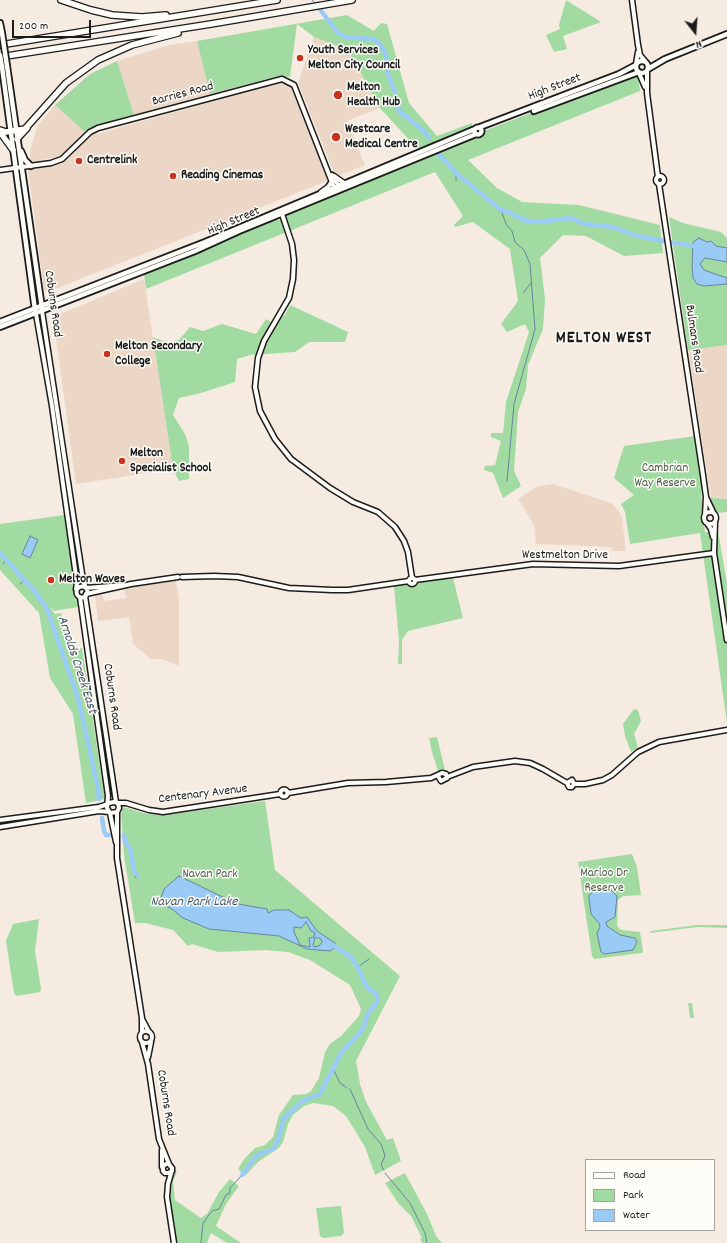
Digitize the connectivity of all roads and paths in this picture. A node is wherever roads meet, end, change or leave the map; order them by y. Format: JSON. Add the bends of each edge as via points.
{"nodes":[{"id":1,"x":61,"y":0,"type":"edge"},
{"id":2,"x":277,"y":0,"type":"edge"},
{"id":3,"x":352,"y":0,"type":"edge"},
{"id":4,"x":632,"y":0,"type":"edge"},
{"id":5,"x":202,"y":12,"type":"junction"},
{"id":6,"x":0,"y":23,"type":"edge"},
{"id":7,"x":211,"y":24,"type":"junction"},
{"id":8,"x":727,"y":34,"type":"edge"},
{"id":9,"x":0,"y":45,"type":"edge"},
{"id":10,"x":638,"y":46,"type":"junction"},
{"id":11,"x":0,"y":56,"type":"edge"},
{"id":12,"x":665,"y":59,"type":"junction"},
{"id":13,"x":645,"y":61,"type":"junction"},
{"id":14,"x":636,"y":65,"type":"junction"},
{"id":15,"x":4,"y":67,"type":"junction"},
{"id":16,"x":648,"y":70,"type":"junction"},
{"id":17,"x":639,"y":73,"type":"junction"},
{"id":18,"x":647,"y":93,"type":"junction"},
{"id":19,"x":28,"y":126,"type":"junction"},
{"id":20,"x":478,"y":130,"type":"junction"},
{"id":21,"x":0,"y":131,"type":"edge"},
{"id":22,"x":13,"y":131,"type":"junction"},
{"id":23,"x":17,"y":139,"type":"junction"},
{"id":24,"x":16,"y":148,"type":"junction"},
{"id":25,"x":31,"y":166,"type":"junction"},
{"id":26,"x":19,"y":168,"type":"junction"},
{"id":27,"x":328,"y":168,"type":"junction"},
{"id":28,"x":0,"y":170,"type":"edge"},
{"id":29,"x":331,"y":173,"type":"junction"},
{"id":30,"x":332,"y":181,"type":"junction"},
{"id":31,"x":344,"y":184,"type":"junction"},
{"id":32,"x":337,"y":189,"type":"junction"},
{"id":33,"x":319,"y":194,"type":"junction"},
{"id":34,"x":281,"y":212,"type":"junction"},
{"id":35,"x":24,"y":220,"type":"junction"},
{"id":36,"x":30,"y":220,"type":"junction"},
{"id":37,"x":41,"y":306,"type":"junction"},
{"id":38,"x":35,"y":308,"type":"junction"},
{"id":39,"x":42,"y":311,"type":"junction"},
{"id":40,"x":36,"y":314,"type":"junction"},
{"id":41,"x":0,"y":322,"type":"edge"},
{"id":42,"x":0,"y":327,"type":"edge"},
{"id":43,"x":62,"y":438,"type":"junction"},
{"id":44,"x":56,"y":439,"type":"junction"},
{"id":45,"x":706,"y":497,"type":"junction"},
{"id":46,"x":713,"y":512,"type":"junction"},
{"id":47,"x":705,"y":515,"type":"junction"},
{"id":48,"x":68,"y":522,"type":"junction"},
{"id":49,"x":74,"y":522,"type":"junction"},
{"id":50,"x":715,"y":522,"type":"junction"},
{"id":51,"x":707,"y":523,"type":"junction"},
{"id":52,"x":714,"y":543,"type":"junction"},
{"id":53,"x":714,"y":553,"type":"junction"},
{"id":54,"x":412,"y":580,"type":"junction"},
{"id":55,"x":123,"y":585,"type":"junction"},
{"id":56,"x":86,"y":588,"type":"junction"},
{"id":57,"x":76,"y":589,"type":"junction"},
{"id":58,"x":86,"y":595,"type":"junction"},
{"id":59,"x":80,"y":597,"type":"junction"},
{"id":60,"x":727,"y":640,"type":"edge"},
{"id":61,"x":727,"y":730,"type":"edge"},
{"id":62,"x":108,"y":758,"type":"junction"},
{"id":63,"x":103,"y":759,"type":"junction"},
{"id":64,"x":446,"y":776,"type":"junction"},
{"id":65,"x":438,"y":777,"type":"junction"},
{"id":66,"x":108,"y":804,"type":"junction"},
{"id":67,"x":117,"y":806,"type":"junction"},
{"id":68,"x":58,"y":812,"type":"junction"},
{"id":69,"x":110,"y":812,"type":"junction"},
{"id":70,"x":71,"y":817,"type":"junction"},
{"id":71,"x":0,"y":820,"type":"edge"},
{"id":72,"x":0,"y":827,"type":"edge"},
{"id":73,"x":117,"y":848,"type":"junction"},
{"id":74,"x":142,"y":1018,"type":"junction"},
{"id":75,"x":142,"y":1032,"type":"junction"},
{"id":76,"x":150,"y":1032,"type":"junction"},
{"id":77,"x":142,"y":1042,"type":"junction"},
{"id":78,"x":150,"y":1042,"type":"junction"},
{"id":79,"x":148,"y":1064,"type":"junction"},
{"id":80,"x":161,"y":1145,"type":"junction"},
{"id":81,"x":169,"y":1164,"type":"junction"},
{"id":82,"x":163,"y":1170,"type":"junction"},
{"id":83,"x":172,"y":1171,"type":"junction"},
{"id":84,"x":168,"y":1184,"type":"junction"},
{"id":85,"x":174,"y":1243,"type":"edge"}],
"edges":[{"from":1,"to":5,"type":"highway","via":[[97,12],[122,16]]},
{"from":2,"to":5,"type":"highway"},
{"from":3,"to":7,"type":"highway"},
{"from":4,"to":10,"type":"street"},
{"from":5,"to":9,"type":"highway"},
{"from":6,"to":15,"type":"main road","name":"Coburns Road","bridge":true},
{"from":7,"to":11,"type":"highway"},
{"from":7,"to":19,"type":"highway","via":[[140,42],[98,60],[66,83]]},
{"from":8,"to":12,"type":"main road"},
{"from":10,"to":13,"type":"street"},
{"from":10,"to":14,"type":"street"},
{"from":11,"to":15,"type":"main road","name":"Coburns Road","bridge":true},
{"from":12,"to":13,"type":"main road"},
{"from":12,"to":16,"type":"main road"},
{"from":13,"to":14,"type":"main road","name":"High Street","via":[[639,61]]},
{"from":13,"to":16,"type":"main road"},
{"from":14,"to":17,"type":"main road"},
{"from":14,"to":20,"type":"main road","name":"High Street","via":[[613,77]]},
{"from":15,"to":22,"type":"main road","name":"Coburns Road"},
{"from":16,"to":17,"type":"main road","name":"High Street"},
{"from":16,"to":18,"type":"street"},
{"from":17,"to":18,"type":"street"},
{"from":17,"to":20,"type":"main road","name":"High Street"},
{"from":18,"to":45,"type":"street","name":"Bulmans Road","via":[[658,176],[656,181],[659,184],[669,242]]},
{"from":19,"to":22,"type":"highway","via":[[23,130]]},
{"from":19,"to":23,"type":"highway","via":[[25,133]]},
{"from":20,"to":31,"type":"main road","name":"High Street"},
{"from":20,"to":32,"type":"main road","name":"High Street"},
{"from":21,"to":22,"type":"highway"},
{"from":21,"to":24,"type":"highway"},
{"from":22,"to":23,"type":"main road","name":"Coburns Road"},
{"from":22,"to":24,"type":"main road","name":"Coburns Road"},
{"from":23,"to":24,"type":"main road","name":"Coburns Road"},
{"from":24,"to":25,"type":"main road"},
{"from":24,"to":26,"type":"main road","name":"Coburns Road"},
{"from":25,"to":26,"type":"street","name":"Barries Road"},
{"from":25,"to":27,"type":"street","name":"Barries Road","via":[[62,159],[90,132],[98,128],[282,79],[294,85]]},
{"from":26,"to":28,"type":"street","name":"Barries Road"},
{"from":26,"to":35,"type":"main road","name":"Coburns Road"},
{"from":26,"to":36,"type":"main road","name":"Coburns Road"},
{"from":27,"to":29,"type":"street","name":"Barries Road"},
{"from":27,"to":30,"type":"street","name":"Barries Road"},
{"from":29,"to":31,"type":"street","name":"Barries Road"},
{"from":29,"to":32,"type":"street","name":"Barries Road"},
{"from":30,"to":32,"type":"street","name":"Barries Road"},
{"from":30,"to":33,"type":"street","via":[[328,188]]},
{"from":31,"to":32,"type":"main road","name":"High Street"},
{"from":32,"to":33,"type":"main road","name":"High Street"},
{"from":32,"to":34,"type":"main road","name":"High Street"},
{"from":33,"to":34,"type":"main road","name":"High Street"},
{"from":34,"to":37,"type":"main road","name":"High Street"},
{"from":34,"to":39,"type":"main road","name":"High Street","via":[[195,251]]},
{"from":34,"to":54,"type":"street","via":[[292,244],[293,279],[289,298],[264,341],[258,358],[256,386],[260,411],[275,439],[291,459],[346,498],[378,512],[395,527],[408,552]]},
{"from":35,"to":36,"type":"main road"},
{"from":35,"to":38,"type":"main road","name":"Coburns Road"},
{"from":36,"to":37,"type":"main road","name":"Coburns Road"},
{"from":37,"to":38,"type":"main road","name":"High Street"},
{"from":37,"to":39,"type":"main road","name":"Coburns Road"},
{"from":38,"to":40,"type":"main road","name":"Coburns Road"},
{"from":38,"to":41,"type":"main road","name":"High Street"},
{"from":39,"to":40,"type":"main road","name":"High Street"},
{"from":39,"to":43,"type":"street","name":"Coburns Road"},
{"from":40,"to":42,"type":"main road","name":"High Street"},
{"from":40,"to":44,"type":"street","name":"Coburns Road"},
{"from":43,"to":44,"type":"street"},
{"from":43,"to":49,"type":"street","name":"Coburns Road"},
{"from":44,"to":48,"type":"street","name":"Coburns Road"},
{"from":45,"to":46,"type":"street","name":"Bulmans Road"},
{"from":45,"to":47,"type":"street","name":"Bulmans Road"},
{"from":46,"to":47,"type":"street"},
{"from":46,"to":50,"type":"street","via":[[717,516]]},
{"from":47,"to":51,"type":"street","via":[[704,520]]},
{"from":48,"to":49,"type":"street"},
{"from":48,"to":57,"type":"street","name":"Coburns Road"},
{"from":49,"to":56,"type":"street","name":"Coburns Road"},
{"from":50,"to":51,"type":"street"},
{"from":50,"to":52,"type":"street"},
{"from":51,"to":52,"type":"street"},
{"from":52,"to":53,"type":"street"},
{"from":53,"to":54,"type":"street","name":"Westmelton Drive","via":[[619,566],[533,564]]},
{"from":53,"to":60,"type":"street"},
{"from":54,"to":55,"type":"street","name":"Westmelton Drive","via":[[348,590],[289,588],[238,577],[214,576],[180,577]]},
{"from":55,"to":56,"type":"street","name":"Westmelton Drive"},
{"from":55,"to":58,"type":"street","name":"Westmelton Drive"},
{"from":56,"to":57,"type":"street","via":[[80,586]]},
{"from":56,"to":58,"type":"street"},
{"from":57,"to":59,"type":"street"},
{"from":58,"to":59,"type":"street"},
{"from":58,"to":62,"type":"street","name":"Coburns Road"},
{"from":59,"to":63,"type":"street","name":"Coburns Road"},
{"from":61,"to":64,"type":"street","via":[[659,742],[638,752],[612,775],[585,784],[574,784],[572,780],[567,783],[530,763],[515,761],[473,766]]},
{"from":62,"to":63,"type":"street"},
{"from":62,"to":67,"type":"street","name":"Coburns Road"},
{"from":63,"to":66,"type":"street","name":"Coburns Road"},
{"from":64,"to":65,"type":"street","via":[[442,772]]},
{"from":64,"to":65,"type":"street","via":[[443,781]]},
{"from":65,"to":67,"type":"street","name":"Centenary Avenue","via":[[348,783],[288,793],[283,790],[280,794],[163,812],[129,804]]},
{"from":66,"to":67,"type":"street"},
{"from":66,"to":68,"type":"street"},
{"from":66,"to":69,"type":"street","name":"Coburns Road"},
{"from":67,"to":69,"type":"street"},
{"from":67,"to":73,"type":"street","name":"Coburns Road"},
{"from":68,"to":70,"type":"street","via":[[54,813],[54,818]]},
{"from":68,"to":71,"type":"street"},
{"from":69,"to":70,"type":"street","via":[[99,811]]},
{"from":69,"to":73,"type":"street","name":"Coburns Road"},
{"from":70,"to":72,"type":"street"},
{"from":73,"to":74,"type":"street","name":"Coburns Road"},
{"from":74,"to":75,"type":"street","name":"Coburns Road"},
{"from":74,"to":76,"type":"street","name":"Coburns Road"},
{"from":75,"to":76,"type":"street"},
{"from":75,"to":77,"type":"street"},
{"from":76,"to":78,"type":"street"},
{"from":77,"to":78,"type":"street"},
{"from":77,"to":79,"type":"street","name":"Coburns Road"},
{"from":78,"to":79,"type":"street","name":"Coburns Road"},
{"from":79,"to":80,"type":"street","name":"Coburns Road"},
{"from":80,"to":81,"type":"street","name":"Coburns Road"},
{"from":80,"to":82,"type":"street","name":"Coburns Road"},
{"from":81,"to":82,"type":"street","via":[[164,1164]]},
{"from":81,"to":83,"type":"street"},
{"from":82,"to":83,"type":"street","via":[[167,1174]]},
{"from":82,"to":84,"type":"street","name":"Coburns Road"},
{"from":83,"to":84,"type":"street","name":"Coburns Road"},
{"from":84,"to":85,"type":"street","name":"Coburns Road","via":[[167,1197]]}]}
